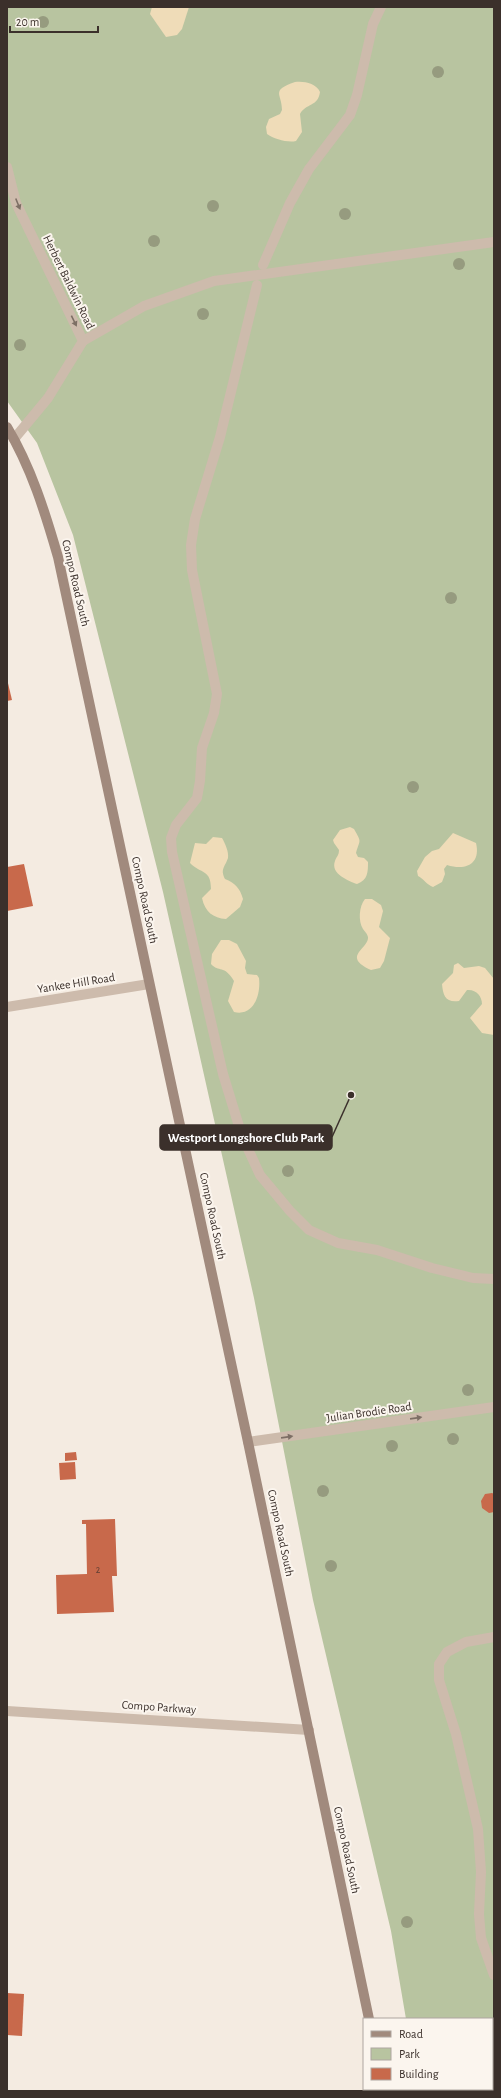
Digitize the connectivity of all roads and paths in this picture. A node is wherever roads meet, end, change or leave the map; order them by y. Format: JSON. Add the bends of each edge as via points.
{"nodes":[{"id":1,"x":381,"y":7,"type":"edge"},
{"id":2,"x":7,"y":167,"type":"edge"},
{"id":3,"x":494,"y":242,"type":"edge"},
{"id":4,"x":263,"y":265,"type":"dead end"},
{"id":5,"x":257,"y":285,"type":"dead end"},
{"id":6,"x":84,"y":340,"type":"junction"},
{"id":7,"x":7,"y":427,"type":"edge"},
{"id":8,"x":14,"y":439,"type":"junction"},
{"id":9,"x":150,"y":984,"type":"junction"},
{"id":10,"x":7,"y":1007,"type":"edge"},
{"id":11,"x":494,"y":1279,"type":"edge"},
{"id":12,"x":494,"y":1407,"type":"edge"},
{"id":13,"x":248,"y":1442,"type":"junction"},
{"id":14,"x":494,"y":1637,"type":"edge"},
{"id":15,"x":7,"y":1711,"type":"edge"},
{"id":16,"x":309,"y":1730,"type":"junction"},
{"id":17,"x":494,"y":1975,"type":"edge"},
{"id":18,"x":369,"y":2018,"type":"edge"}],
"edges":[{"from":1,"to":4,"type":"street","via":[[373,24],[350,115],[309,169],[290,203]]},
{"from":2,"to":6,"type":"street","name":"Herbert Baldwin Road","one_way":true,"via":[[16,202]]},
{"from":3,"to":6,"type":"street","via":[[214,281],[144,306]]},
{"from":5,"to":11,"type":"street","via":[[220,437],[195,519],[191,546],[192,570],[217,694],[214,713],[202,748],[197,798],[176,825],[171,838],[217,1050],[242,1136],[260,1175],[290,1211],[310,1230],[338,1243],[377,1250],[473,1278]]},
{"from":6,"to":8,"type":"street","name":"Herbert Baldwin Road","via":[[48,398]]},
{"from":7,"to":8,"type":"street","name":"Compo Road South"},
{"from":8,"to":9,"type":"street","name":"Compo Road South","via":[[38,493],[58,557]]},
{"from":9,"to":10,"type":"street","name":"Yankee Hill Road"},
{"from":9,"to":13,"type":"street","name":"Compo Road South"},
{"from":13,"to":12,"type":"street","name":"Julian Brodie Road","one_way":true},
{"from":13,"to":16,"type":"street","name":"Compo Road South"},
{"from":14,"to":17,"type":"street","via":[[466,1642],[447,1652],[439,1664],[438,1680],[456,1734],[478,1829],[481,1938]]},
{"from":15,"to":16,"type":"street","name":"Compo Parkway"},
{"from":16,"to":18,"type":"street","name":"Compo Road South"}]}
